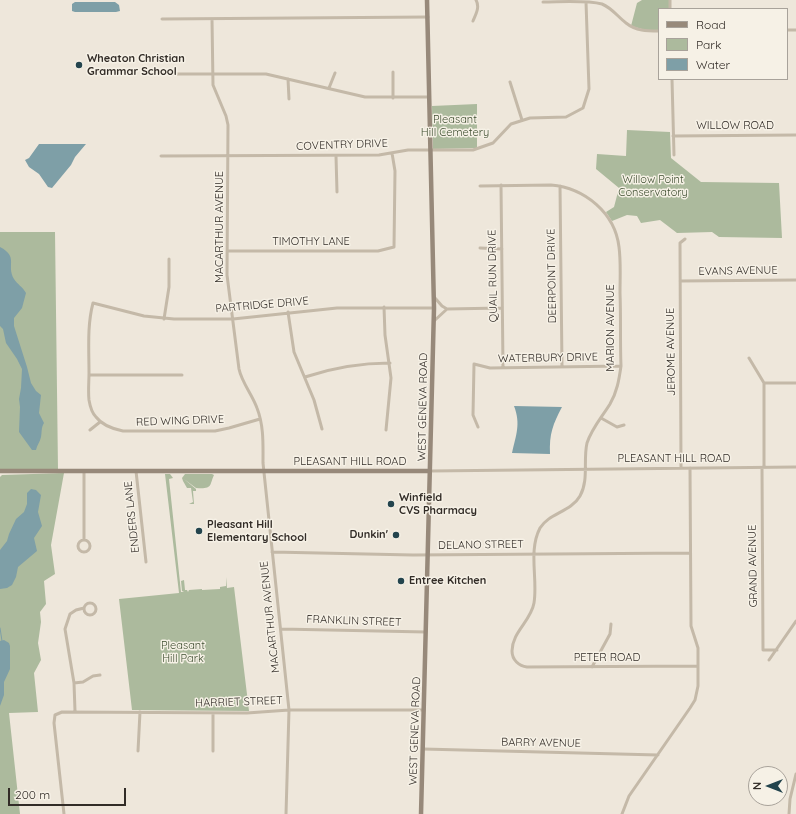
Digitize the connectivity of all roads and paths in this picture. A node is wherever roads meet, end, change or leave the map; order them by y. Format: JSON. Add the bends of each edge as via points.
{"nodes":[{"id":1,"x":428,"y":0,"type":"edge"},
{"id":2,"x":476,"y":0,"type":"edge"},
{"id":3,"x":543,"y":2,"type":"dead end"},
{"id":4,"x":586,"y":2,"type":"junction"},
{"id":5,"x":428,"y":17,"type":"junction"},
{"id":6,"x":162,"y":19,"type":"dead end"},
{"id":7,"x":212,"y":19,"type":"junction"},
{"id":8,"x":473,"y":21,"type":"dead end"},
{"id":9,"x":658,"y":31,"type":"edge"},
{"id":10,"x":393,"y":72,"type":"dead end"},
{"id":11,"x":335,"y":73,"type":"dead end"},
{"id":12,"x":168,"y":74,"type":"dead end"},
{"id":13,"x":212,"y":74,"type":"junction"},
{"id":14,"x":288,"y":79,"type":"junction"},
{"id":15,"x":672,"y":80,"type":"edge"},
{"id":16,"x":510,"y":82,"type":"dead end"},
{"id":17,"x":329,"y":88,"type":"junction"},
{"id":18,"x":394,"y":98,"type":"junction"},
{"id":19,"x":430,"y":98,"type":"junction"},
{"id":20,"x":289,"y":99,"type":"dead end"},
{"id":21,"x":522,"y":120,"type":"junction"},
{"id":22,"x":796,"y":135,"type":"edge"},
{"id":23,"x":673,"y":136,"type":"junction"},
{"id":24,"x":431,"y":150,"type":"junction"},
{"id":25,"x":392,"y":153,"type":"junction"},
{"id":26,"x":674,"y":154,"type":"dead end"},
{"id":27,"x":161,"y":156,"type":"dead end"},
{"id":28,"x":228,"y":156,"type":"junction"},
{"id":29,"x":336,"y":156,"type":"junction"},
{"id":30,"x":501,"y":185,"type":"junction"},
{"id":31,"x":480,"y":186,"type":"dead end"},
{"id":32,"x":560,"y":186,"type":"junction"},
{"id":33,"x":337,"y":192,"type":"dead end"},
{"id":34,"x":685,"y":239,"type":"dead end"},
{"id":35,"x":480,"y":248,"type":"dead end"},
{"id":36,"x":502,"y":249,"type":"junction"},
{"id":37,"x":228,"y":251,"type":"junction"},
{"id":38,"x":169,"y":259,"type":"dead end"},
{"id":39,"x":796,"y":280,"type":"edge"},
{"id":40,"x":680,"y":281,"type":"junction"},
{"id":41,"x":434,"y":296,"type":"junction"},
{"id":42,"x":384,"y":307,"type":"junction"},
{"id":43,"x":434,"y":308,"type":"junction"},
{"id":44,"x":502,"y":308,"type":"junction"},
{"id":45,"x":447,"y":309,"type":"junction"},
{"id":46,"x":288,"y":312,"type":"junction"},
{"id":47,"x":164,"y":319,"type":"junction"},
{"id":48,"x":233,"y":319,"type":"junction"},
{"id":49,"x":434,"y":321,"type":"junction"},
{"id":50,"x":750,"y":358,"type":"dead end"},
{"id":51,"x":390,"y":363,"type":"junction"},
{"id":52,"x":622,"y":366,"type":"junction"},
{"id":53,"x":562,"y":367,"type":"junction"},
{"id":54,"x":503,"y":368,"type":"junction"},
{"id":55,"x":89,"y":375,"type":"junction"},
{"id":56,"x":182,"y":375,"type":"dead end"},
{"id":57,"x":305,"y":377,"type":"junction"},
{"id":58,"x":764,"y":383,"type":"junction"},
{"id":59,"x":796,"y":383,"type":"edge"},
{"id":60,"x":601,"y":418,"type":"junction"},
{"id":61,"x":260,"y":419,"type":"junction"},
{"id":62,"x":100,"y":422,"type":"junction"},
{"id":63,"x":624,"y":425,"type":"dead end"},
{"id":64,"x":478,"y":427,"type":"dead end"},
{"id":65,"x":322,"y":429,"type":"dead end"},
{"id":66,"x":90,"y":430,"type":"dead end"},
{"id":67,"x":386,"y":430,"type":"dead end"},
{"id":68,"x":796,"y":467,"type":"edge"},
{"id":69,"x":681,"y":468,"type":"junction"},
{"id":70,"x":690,"y":468,"type":"junction"},
{"id":71,"x":763,"y":468,"type":"junction"},
{"id":72,"x":585,"y":469,"type":"junction"},
{"id":73,"x":0,"y":471,"type":"edge"},
{"id":74,"x":84,"y":471,"type":"junction"},
{"id":75,"x":136,"y":471,"type":"junction"},
{"id":76,"x":264,"y":471,"type":"junction"},
{"id":77,"x":430,"y":471,"type":"junction"},
{"id":78,"x":84,"y":540,"type":"dead end"},
{"id":79,"x":272,"y":552,"type":"junction"},
{"id":80,"x":690,"y":553,"type":"junction"},
{"id":81,"x":534,"y":554,"type":"junction"},
{"id":82,"x":428,"y":555,"type":"junction"},
{"id":83,"x":146,"y":562,"type":"dead end"},
{"id":84,"x":84,"y":608,"type":"junction"},
{"id":85,"x":796,"y":621,"type":"edge"},
{"id":86,"x":611,"y":624,"type":"dead end"},
{"id":87,"x":281,"y":628,"type":"junction"},
{"id":88,"x":426,"y":632,"type":"junction"},
{"id":89,"x":776,"y":650,"type":"junction"},
{"id":90,"x":769,"y":660,"type":"dead end"},
{"id":91,"x":517,"y":663,"type":"joint"},
{"id":92,"x":698,"y":666,"type":"junction"},
{"id":93,"x":592,"y":667,"type":"junction"},
{"id":94,"x":100,"y":675,"type":"dead end"},
{"id":95,"x":74,"y":683,"type":"junction"},
{"id":96,"x":290,"y":710,"type":"junction"},
{"id":97,"x":424,"y":710,"type":"junction"},
{"id":98,"x":75,"y":711,"type":"junction"},
{"id":99,"x":140,"y":712,"type":"junction"},
{"id":100,"x":213,"y":713,"type":"junction"},
{"id":101,"x":423,"y":749,"type":"junction"},
{"id":102,"x":213,"y":751,"type":"dead end"},
{"id":103,"x":138,"y":752,"type":"dead end"},
{"id":104,"x":658,"y":755,"type":"junction"},
{"id":105,"x":796,"y":774,"type":"edge"},
{"id":106,"x":795,"y":784,"type":"edge"},
{"id":107,"x":64,"y":814,"type":"edge"},
{"id":108,"x":286,"y":814,"type":"edge"},
{"id":109,"x":421,"y":814,"type":"edge"},
{"id":110,"x":622,"y":814,"type":"edge"},
{"id":111,"x":789,"y":814,"type":"edge"}],
"edges":[{"from":1,"to":5,"type":"main road","name":"WEST GENEVA ROAD"},
{"from":2,"to":8,"type":"street","via":[[477,12]]},
{"from":3,"to":4,"type":"street"},
{"from":4,"to":9,"type":"street","via":[[598,3],[608,8],[637,29]]},
{"from":4,"to":21,"type":"street","name":"COVENTRY DRIVE","via":[[588,89],[583,108],[566,117]]},
{"from":5,"to":7,"type":"street"},
{"from":5,"to":19,"type":"main road","name":"WEST GENEVA ROAD"},
{"from":6,"to":7,"type":"street"},
{"from":7,"to":13,"type":"street","name":"MACARTHUR AVENUE"},
{"from":10,"to":18,"type":"street"},
{"from":11,"to":17,"type":"street"},
{"from":12,"to":13,"type":"street"},
{"from":13,"to":14,"type":"street","via":[[266,74]]},
{"from":13,"to":28,"type":"street","name":"MACARTHUR AVENUE","via":[[214,90],[227,120]]},
{"from":14,"to":17,"type":"street"},
{"from":14,"to":20,"type":"street"},
{"from":15,"to":23,"type":"street"},
{"from":16,"to":21,"type":"street"},
{"from":17,"to":18,"type":"street","via":[[365,97]]},
{"from":18,"to":19,"type":"street"},
{"from":19,"to":24,"type":"main road","name":"WEST GENEVA ROAD"},
{"from":21,"to":24,"type":"street","name":"COVENTRY DRIVE","via":[[511,124],[493,143],[482,148]]},
{"from":22,"to":23,"type":"street","name":"WILLOW ROAD"},
{"from":23,"to":26,"type":"street"},
{"from":24,"to":25,"type":"street","name":"COVENTRY DRIVE"},
{"from":24,"to":41,"type":"main road","name":"WEST GENEVA ROAD"},
{"from":25,"to":29,"type":"street","name":"COVENTRY DRIVE"},
{"from":25,"to":37,"type":"street","name":"TIMOTHY LANE","via":[[395,171],[394,247],[378,251]]},
{"from":27,"to":28,"type":"street","name":"COVENTRY DRIVE"},
{"from":28,"to":29,"type":"street","name":"COVENTRY DRIVE"},
{"from":28,"to":37,"type":"street","name":"MACARTHUR AVENUE"},
{"from":29,"to":33,"type":"street"},
{"from":30,"to":31,"type":"street","name":"MARION AVENUE"},
{"from":30,"to":32,"type":"street","name":"MARION AVENUE"},
{"from":30,"to":36,"type":"street","name":"QUAIL RUN DRIVE"},
{"from":32,"to":52,"type":"street","name":"MARION AVENUE","via":[[580,193],[599,206],[617,237],[620,256]]},
{"from":32,"to":53,"type":"street","name":"DEERPOINT DRIVE"},
{"from":34,"to":40,"type":"street","name":"JEROME AVENUE","via":[[680,243]]},
{"from":35,"to":36,"type":"street"},
{"from":36,"to":44,"type":"street","name":"QUAIL RUN DRIVE"},
{"from":37,"to":48,"type":"street","name":"MACARTHUR AVENUE"},
{"from":38,"to":47,"type":"street","via":[[169,287]]},
{"from":39,"to":40,"type":"street","name":"EVANS AVENUE"},
{"from":40,"to":69,"type":"street","name":"JEROME AVENUE"},
{"from":41,"to":43,"type":"main road","name":"WEST GENEVA ROAD"},
{"from":41,"to":45,"type":"street"},
{"from":42,"to":43,"type":"street","name":"PARTRIDGE DRIVE"},
{"from":42,"to":46,"type":"street","name":"PARTRIDGE DRIVE"},
{"from":42,"to":51,"type":"street"},
{"from":43,"to":49,"type":"main road","name":"WEST GENEVA ROAD"},
{"from":44,"to":45,"type":"street"},
{"from":44,"to":54,"type":"street","name":"QUAIL RUN DRIVE"},
{"from":45,"to":49,"type":"street"},
{"from":46,"to":48,"type":"street","name":"PARTRIDGE DRIVE"},
{"from":46,"to":57,"type":"street","via":[[294,352]]},
{"from":47,"to":48,"type":"street","name":"PARTRIDGE DRIVE"},
{"from":47,"to":55,"type":"street","name":"PARTRIDGE DRIVE","via":[[130,314],[93,303],[89,325]]},
{"from":48,"to":61,"type":"street","name":"MACARTHUR AVENUE","via":[[240,374]]},
{"from":49,"to":77,"type":"main road","name":"WEST GENEVA ROAD"},
{"from":50,"to":58,"type":"street","name":"GRAND AVENUE"},
{"from":51,"to":57,"type":"street","via":[[361,364]]},
{"from":51,"to":67,"type":"street","via":[[391,389]]},
{"from":52,"to":53,"type":"street","name":"WATERBURY DRIVE"},
{"from":52,"to":60,"type":"street","name":"MARION AVENUE","via":[[615,395]]},
{"from":53,"to":54,"type":"street","name":"WATERBURY DRIVE"},
{"from":54,"to":64,"type":"street","name":"WATERBURY DRIVE","via":[[474,364],[473,415]]},
{"from":55,"to":56,"type":"street"},
{"from":55,"to":62,"type":"street","via":[[90,405]]},
{"from":57,"to":65,"type":"street"},
{"from":58,"to":59,"type":"street"},
{"from":58,"to":71,"type":"street","name":"GRAND AVENUE"},
{"from":60,"to":63,"type":"street","via":[[617,426]]},
{"from":60,"to":72,"type":"street","name":"MARION AVENUE","via":[[588,442]]},
{"from":61,"to":62,"type":"street","name":"RED WING DRIVE","via":[[207,431],[123,431]]},
{"from":61,"to":76,"type":"street","name":"MACARTHUR AVENUE"},
{"from":62,"to":66,"type":"street"},
{"from":68,"to":71,"type":"street","name":"PLEASANT HILL ROAD"},
{"from":69,"to":70,"type":"street","name":"PLEASANT HILL ROAD"},
{"from":69,"to":72,"type":"street","name":"PLEASANT HILL ROAD"},
{"from":70,"to":71,"type":"street","name":"PLEASANT HILL ROAD"},
{"from":70,"to":80,"type":"street"},
{"from":71,"to":89,"type":"street","name":"GRAND AVENUE","via":[[763,650]]},
{"from":72,"to":77,"type":"street","name":"PLEASANT HILL ROAD"},
{"from":72,"to":81,"type":"street","name":"MARION AVENUE","via":[[581,495],[568,509],[541,527]]},
{"from":73,"to":74,"type":"main road","name":"PLEASANT HILL ROAD"},
{"from":74,"to":75,"type":"main road","name":"PLEASANT HILL ROAD"},
{"from":74,"to":78,"type":"street"},
{"from":75,"to":76,"type":"main road","name":"PLEASANT HILL ROAD"},
{"from":75,"to":83,"type":"street","name":"ENDERS LANE"},
{"from":76,"to":77,"type":"main road","name":"PLEASANT HILL ROAD"},
{"from":76,"to":79,"type":"street","name":"MACARTHUR AVENUE"},
{"from":77,"to":82,"type":"main road","name":"WEST GENEVA ROAD"},
{"from":79,"to":82,"type":"street","name":"DELANO STREET"},
{"from":79,"to":87,"type":"street","name":"MACARTHUR AVENUE"},
{"from":80,"to":81,"type":"street","name":"DELANO STREET"},
{"from":80,"to":92,"type":"street","via":[[691,626],[697,646]]},
{"from":81,"to":82,"type":"street","name":"DELANO STREET"},
{"from":81,"to":91,"type":"street","name":"MARION AVENUE","via":[[534,604],[530,616],[514,641],[512,653]]},
{"from":82,"to":88,"type":"main road","name":"WEST GENEVA ROAD"},
{"from":84,"to":84,"type":"street","via":[[88,615],[96,610],[91,602],[85,604]]},
{"from":84,"to":95,"type":"street","via":[[70,614],[65,632]]},
{"from":85,"to":89,"type":"street"},
{"from":86,"to":93,"type":"street","via":[[610,634]]},
{"from":87,"to":88,"type":"street","name":"FRANKLIN STREET"},
{"from":87,"to":96,"type":"street","name":"MACARTHUR AVENUE"},
{"from":88,"to":97,"type":"main road","name":"WEST GENEVA ROAD"},
{"from":89,"to":90,"type":"street"},
{"from":91,"to":93,"type":"street","name":"PETER ROAD","via":[[527,667]]},
{"from":92,"to":93,"type":"street","name":"PETER ROAD"},
{"from":92,"to":104,"type":"street","via":[[695,700]]},
{"from":94,"to":95,"type":"street"},
{"from":95,"to":98,"type":"street"},
{"from":96,"to":97,"type":"street","name":"HARRIET STREET"},
{"from":96,"to":100,"type":"street","name":"HARRIET STREET"},
{"from":96,"to":108,"type":"street","name":"MACARTHUR AVENUE"},
{"from":97,"to":101,"type":"main road","name":"WEST GENEVA ROAD"},
{"from":98,"to":99,"type":"street","name":"HARRIET STREET"},
{"from":98,"to":107,"type":"street","name":"HARRIET STREET","via":[[55,715],[54,723]]},
{"from":99,"to":100,"type":"street","name":"HARRIET STREET"},
{"from":99,"to":103,"type":"street"},
{"from":100,"to":102,"type":"street"},
{"from":101,"to":104,"type":"street","name":"BARRY AVENUE"},
{"from":101,"to":109,"type":"main road","name":"WEST GENEVA ROAD"},
{"from":104,"to":110,"type":"street","via":[[629,796]]},
{"from":105,"to":106,"type":"street"},
{"from":106,"to":111,"type":"street"}]}
